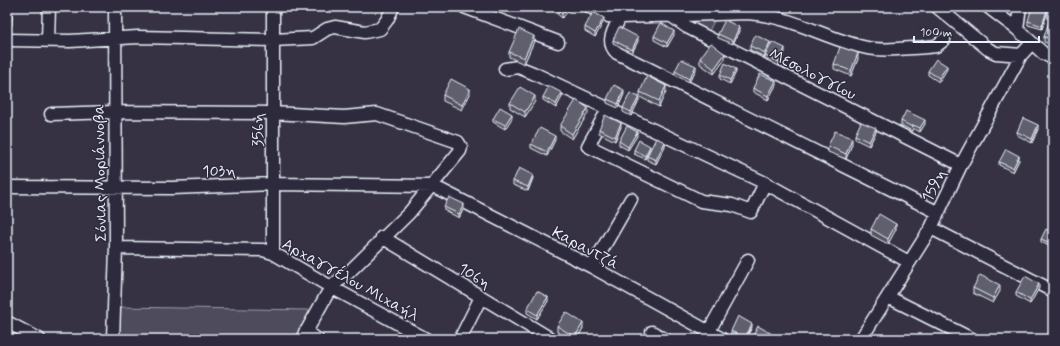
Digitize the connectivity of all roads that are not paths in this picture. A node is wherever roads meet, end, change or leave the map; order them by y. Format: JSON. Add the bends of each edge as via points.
{"nodes":[{"id":1,"x":48,"y":7,"type":"edge"},
{"id":2,"x":115,"y":7,"type":"edge"},
{"id":3,"x":273,"y":7,"type":"edge"},
{"id":4,"x":393,"y":7,"type":"edge"},
{"id":5,"x":464,"y":7,"type":"edge"},
{"id":6,"x":590,"y":7,"type":"edge"},
{"id":7,"x":652,"y":7,"type":"edge"},
{"id":8,"x":937,"y":7,"type":"edge"},
{"id":9,"x":988,"y":7,"type":"edge"},
{"id":10,"x":1020,"y":7,"type":"edge"},
{"id":11,"x":620,"y":17,"type":"junction"},
{"id":12,"x":673,"y":17,"type":"junction"},
{"id":13,"x":1017,"y":29,"type":"junction"},
{"id":14,"x":7,"y":40,"type":"edge"},
{"id":15,"x":48,"y":40,"type":"junction"},
{"id":16,"x":114,"y":40,"type":"junction"},
{"id":17,"x":273,"y":40,"type":"junction"},
{"id":18,"x":944,"y":40,"type":"dead end"},
{"id":19,"x":558,"y":42,"type":"dead end"},
{"id":20,"x":1032,"y":43,"type":"junction"},
{"id":21,"x":1021,"y":55,"type":"junction"},
{"id":22,"x":1053,"y":58,"type":"edge"},
{"id":23,"x":505,"y":69,"type":"dead end"},
{"id":24,"x":608,"y":109,"type":"junction"},
{"id":25,"x":114,"y":112,"type":"junction"},
{"id":26,"x":273,"y":112,"type":"junction"},
{"id":27,"x":52,"y":114,"type":"dead end"},
{"id":28,"x":961,"y":165,"type":"junction"},
{"id":29,"x":765,"y":183,"type":"junction"},
{"id":30,"x":273,"y":184,"type":"junction"},
{"id":31,"x":432,"y":186,"type":"junction"},
{"id":32,"x":7,"y":187,"type":"edge"},
{"id":33,"x":116,"y":188,"type":"junction"},
{"id":34,"x":631,"y":198,"type":"dead end"},
{"id":35,"x":937,"y":212,"type":"junction"},
{"id":36,"x":931,"y":228,"type":"junction"},
{"id":37,"x":382,"y":237,"type":"junction"},
{"id":38,"x":116,"y":248,"type":"junction"},
{"id":39,"x":273,"y":254,"type":"junction"},
{"id":40,"x":748,"y":260,"type":"dead end"},
{"id":41,"x":909,"y":262,"type":"junction"},
{"id":42,"x":592,"y":267,"type":"junction"},
{"id":43,"x":331,"y":288,"type":"junction"},
{"id":44,"x":1053,"y":291,"type":"edge"},
{"id":45,"x":481,"y":297,"type":"junction"},
{"id":46,"x":888,"y":297,"type":"junction"},
{"id":47,"x":7,"y":322,"type":"edge"},
{"id":48,"x":709,"y":331,"type":"junction"},
{"id":49,"x":652,"y":332,"type":"dead end"},
{"id":50,"x":304,"y":335,"type":"edge"},
{"id":51,"x":39,"y":339,"type":"edge"},
{"id":52,"x":113,"y":339,"type":"edge"},
{"id":53,"x":317,"y":339,"type":"edge"},
{"id":54,"x":426,"y":339,"type":"edge"},
{"id":55,"x":460,"y":339,"type":"edge"},
{"id":56,"x":551,"y":339,"type":"edge"},
{"id":57,"x":665,"y":339,"type":"edge"},
{"id":58,"x":722,"y":339,"type":"edge"},
{"id":59,"x":861,"y":339,"type":"edge"},
{"id":60,"x":972,"y":339,"type":"edge"}],
"edges":[{"from":1,"to":15,"type":"street"},
{"from":2,"to":16,"type":"street","name":"Σόνιας Μοριάννοβα"},
{"from":3,"to":17,"type":"street","name":"356η"},
{"from":4,"to":17,"type":"street","via":[[388,20],[380,29],[365,32],[335,27],[313,38]]},
{"from":5,"to":19,"type":"street"},
{"from":6,"to":11,"type":"street","via":[[608,16]]},
{"from":7,"to":12,"type":"street","name":"Μεσολογγίου"},
{"from":8,"to":21,"type":"street","via":[[988,49],[996,53]]},
{"from":9,"to":13,"type":"street"},
{"from":10,"to":13,"type":"street"},
{"from":11,"to":12,"type":"street"},
{"from":11,"to":35,"type":"street","via":[[610,43],[611,48],[617,53]]},
{"from":12,"to":18,"type":"street","via":[[764,14],[780,17],[864,48],[927,47],[936,46]]},
{"from":12,"to":28,"type":"street","name":"Μεσολογγίου"},
{"from":13,"to":20,"type":"street"},
{"from":14,"to":15,"type":"street"},
{"from":15,"to":16,"type":"street"},
{"from":16,"to":17,"type":"street","via":[[138,37]]},
{"from":16,"to":25,"type":"street","name":"Σόνιας Μοριάννοβα"},
{"from":17,"to":26,"type":"street","name":"356η"},
{"from":20,"to":21,"type":"street","name":"159η"},
{"from":20,"to":22,"type":"street"},
{"from":21,"to":28,"type":"street","name":"159η"},
{"from":23,"to":24,"type":"street","via":[[518,67]]},
{"from":24,"to":29,"type":"street"},
{"from":24,"to":29,"type":"street","via":[[588,146],[669,186],[701,201],[732,205],[751,212]]},
{"from":25,"to":26,"type":"street"},
{"from":25,"to":27,"type":"street"},
{"from":25,"to":33,"type":"street","name":"Σόνιας Μοριάννοβα"},
{"from":26,"to":30,"type":"street","name":"356η"},
{"from":26,"to":31,"type":"street","via":[[344,117],[377,114],[453,139],[461,147],[460,151]]},
{"from":28,"to":35,"type":"street","name":"159η"},
{"from":29,"to":41,"type":"street"},
{"from":30,"to":31,"type":"street","name":"103η"},
{"from":30,"to":33,"type":"street","name":"103η"},
{"from":30,"to":39,"type":"street","name":"356η"},
{"from":31,"to":37,"type":"street","via":[[409,213]]},
{"from":31,"to":42,"type":"street","name":"Καραντζά"},
{"from":32,"to":33,"type":"street","name":"103η"},
{"from":33,"to":38,"type":"street","name":"Σόνιας Μοριάννοβα"},
{"from":34,"to":42,"type":"street"},
{"from":35,"to":36,"type":"street","name":"159η"},
{"from":36,"to":41,"type":"street","name":"159η"},
{"from":36,"to":44,"type":"street"},
{"from":37,"to":43,"type":"street"},
{"from":37,"to":45,"type":"street","name":"106η"},
{"from":38,"to":39,"type":"street","name":"Αρχαγγέλου Μιχαήλ","via":[[263,250]]},
{"from":38,"to":52,"type":"street","name":"Σόνιας Μοριάννοβα"},
{"from":39,"to":43,"type":"street","name":"Αρχαγγέλου Μιχαήλ"},
{"from":40,"to":48,"type":"street"},
{"from":41,"to":46,"type":"street","name":"159η"},
{"from":42,"to":48,"type":"street","name":"Καραντζά"},
{"from":43,"to":50,"type":"street"},
{"from":43,"to":54,"type":"street","name":"Αρχαγγέλου Μιχαήλ"},
{"from":45,"to":55,"type":"street"},
{"from":45,"to":56,"type":"street","name":"106η"},
{"from":46,"to":59,"type":"street","name":"159η"},
{"from":46,"to":60,"type":"street"},
{"from":47,"to":51,"type":"street"},
{"from":48,"to":58,"type":"street","name":"Καραντζά"},
{"from":49,"to":57,"type":"street"},
{"from":50,"to":53,"type":"street"}]}
